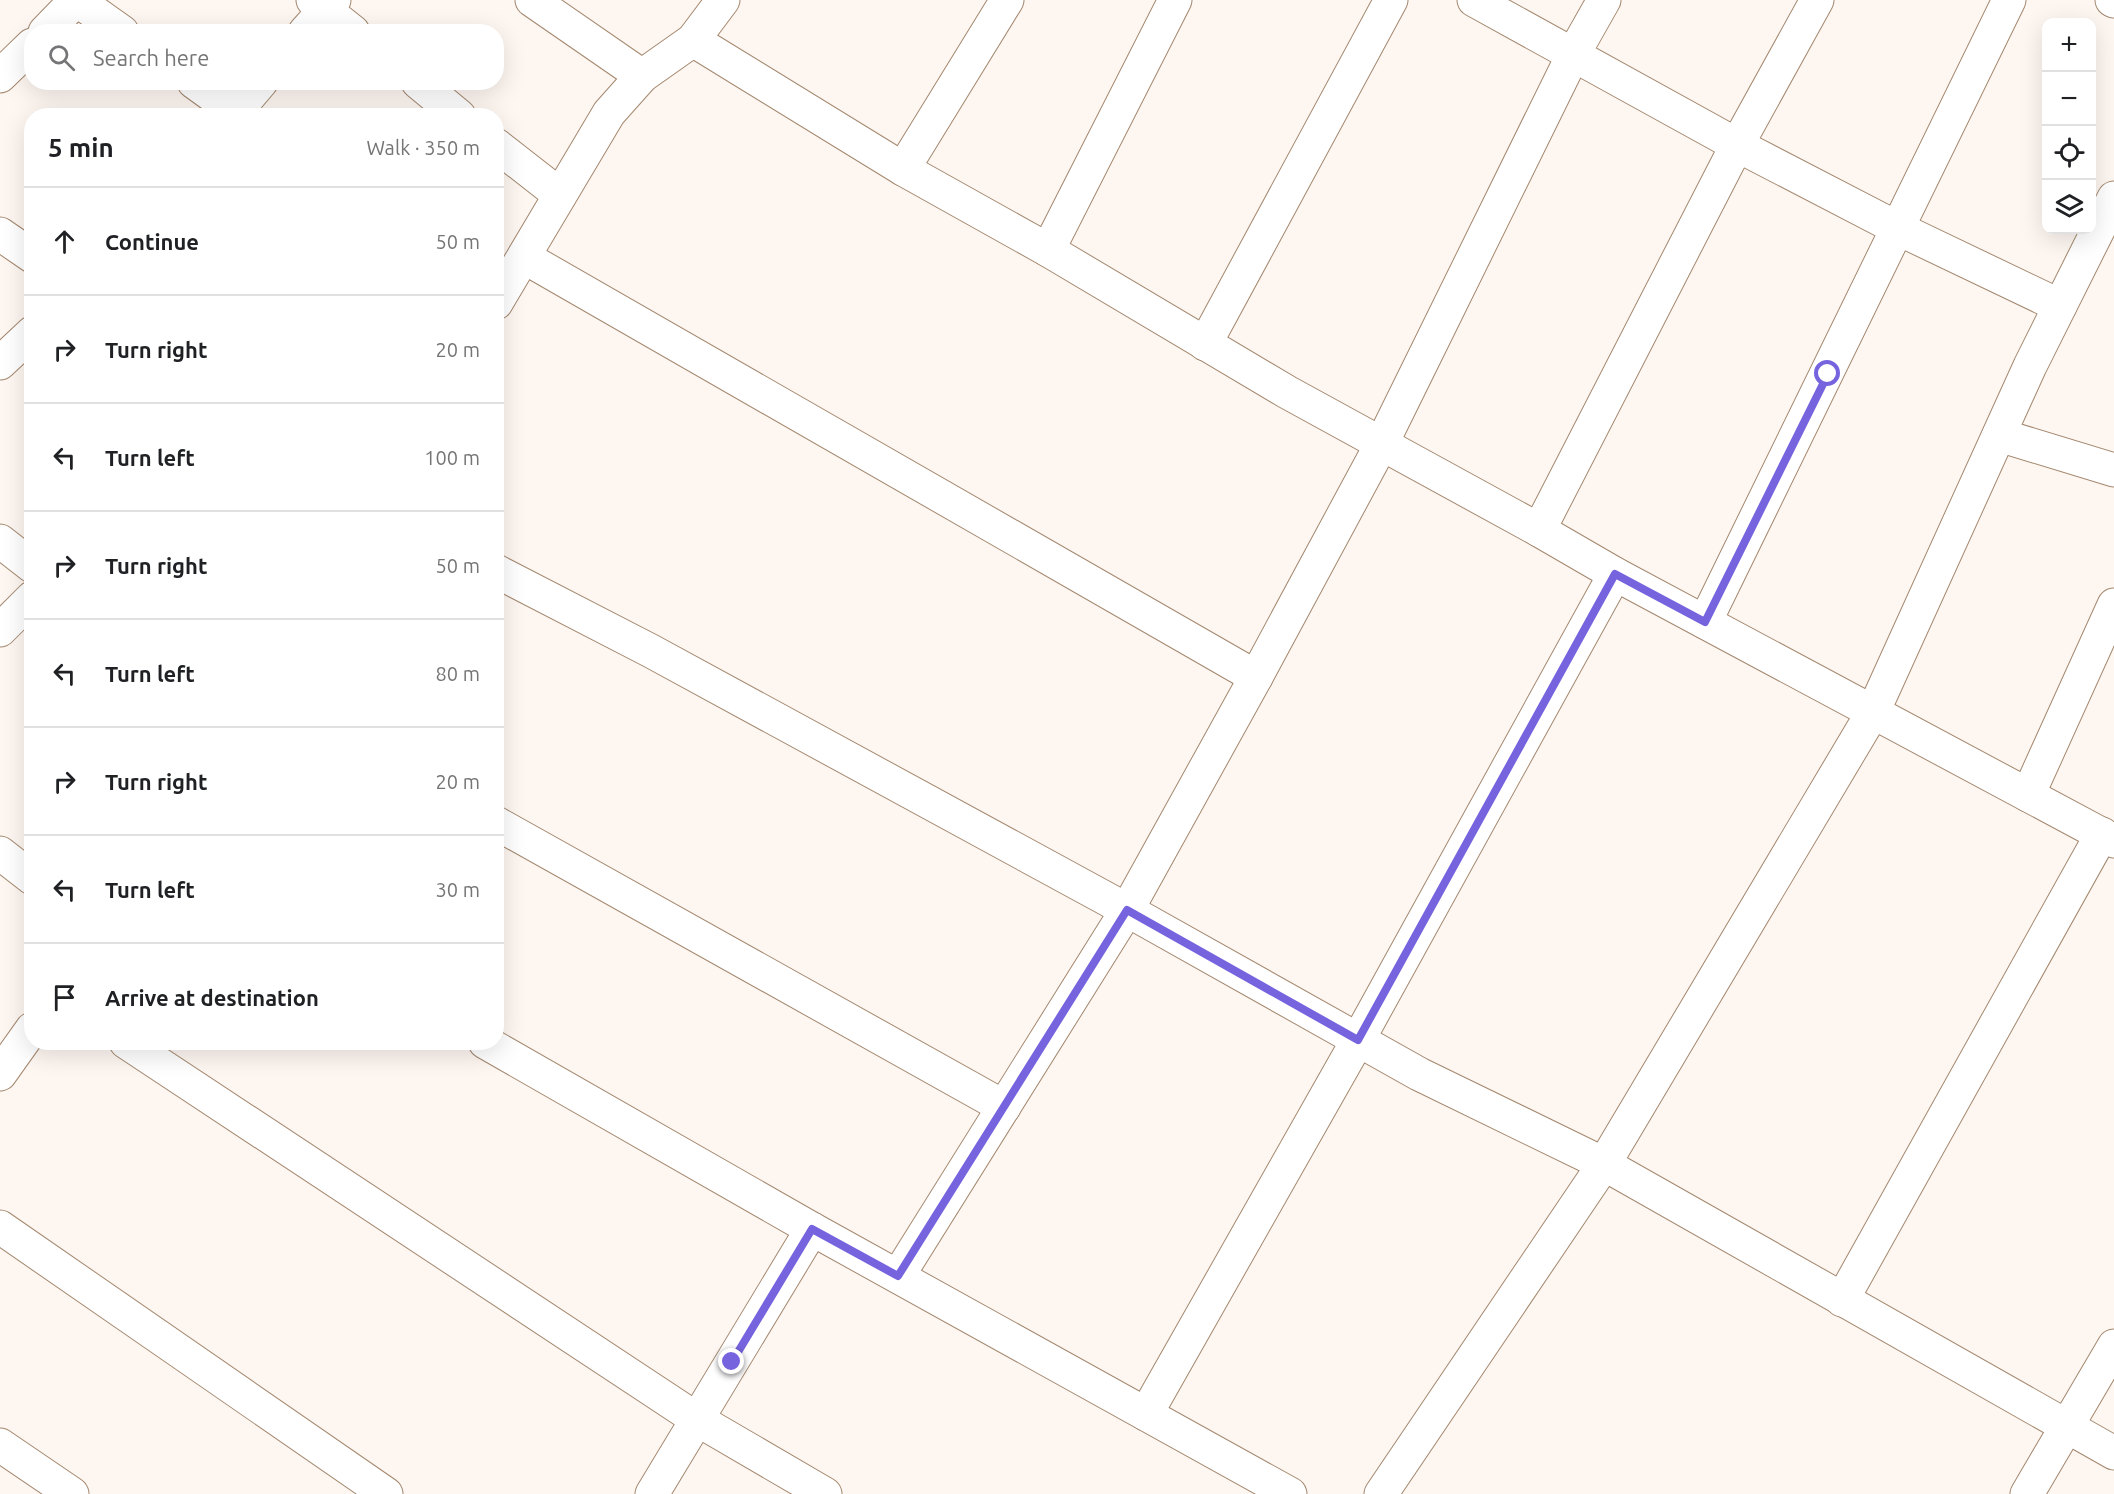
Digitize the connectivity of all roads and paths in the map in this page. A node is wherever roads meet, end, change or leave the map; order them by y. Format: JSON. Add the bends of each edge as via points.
{"nodes":[{"id":1,"x":77,"y":0,"type":"edge"},
{"id":2,"x":532,"y":0,"type":"edge"},
{"id":3,"x":723,"y":0,"type":"edge"},
{"id":4,"x":1007,"y":0,"type":"edge"},
{"id":5,"x":1175,"y":0,"type":"edge"},
{"id":6,"x":1391,"y":0,"type":"edge"},
{"id":7,"x":1474,"y":0,"type":"edge"},
{"id":8,"x":1604,"y":0,"type":"edge"},
{"id":9,"x":1817,"y":0,"type":"edge"},
{"id":10,"x":2009,"y":0,"type":"edge"},
{"id":11,"x":319,"y":10,"type":"edge"},
{"id":12,"x":53,"y":24,"type":"edge"},
{"id":13,"x":111,"y":24,"type":"edge"},
{"id":14,"x":341,"y":24,"type":"edge"},
{"id":15,"x":693,"y":40,"type":"junction"},
{"id":16,"x":24,"y":53,"type":"edge"},
{"id":17,"x":1574,"y":53,"type":"junction"},
{"id":18,"x":0,"y":76,"type":"edge"},
{"id":19,"x":642,"y":76,"type":"junction"},
{"id":20,"x":204,"y":90,"type":"edge"},
{"id":21,"x":255,"y":90,"type":"edge"},
{"id":22,"x":428,"y":90,"type":"edge"},
{"id":23,"x":228,"y":108,"type":"edge"},
{"id":24,"x":241,"y":108,"type":"edge"},
{"id":25,"x":449,"y":108,"type":"edge"},
{"id":26,"x":1737,"y":145,"type":"junction"},
{"id":27,"x":504,"y":151,"type":"edge"},
{"id":28,"x":903,"y":169,"type":"junction"},
{"id":29,"x":560,"y":195,"type":"junction"},
{"id":30,"x":2114,"y":198,"type":"edge"},
{"id":31,"x":1899,"y":229,"type":"junction"},
{"id":32,"x":0,"y":234,"type":"edge"},
{"id":33,"x":24,"y":250,"type":"edge"},
{"id":34,"x":1048,"y":250,"type":"junction"},
{"id":35,"x":524,"y":257,"type":"junction"},
{"id":36,"x":504,"y":290,"type":"edge"},
{"id":37,"x":2061,"y":306,"type":"junction"},
{"id":38,"x":24,"y":340,"type":"edge"},
{"id":39,"x":1205,"y":344,"type":"junction"},
{"id":40,"x":0,"y":363,"type":"edge"},
{"id":41,"x":1999,"y":435,"type":"junction"},
{"id":42,"x":1381,"y":445,"type":"junction"},
{"id":43,"x":2114,"y":470,"type":"edge"},
{"id":44,"x":1539,"y":530,"type":"junction"},
{"id":45,"x":0,"y":541,"type":"edge"},
{"id":46,"x":24,"y":560,"type":"edge"},
{"id":47,"x":1615,"y":574,"type":"junction"},
{"id":48,"x":504,"y":575,"type":"edge"},
{"id":49,"x":24,"y":606,"type":"edge"},
{"id":50,"x":2113,"y":610,"type":"edge"},
{"id":51,"x":1705,"y":622,"type":"junction"},
{"id":52,"x":0,"y":630,"type":"edge"},
{"id":53,"x":1256,"y":677,"type":"junction"},
{"id":54,"x":1874,"y":712,"type":"junction"},
{"id":55,"x":2028,"y":795,"type":"junction"},
{"id":56,"x":504,"y":828,"type":"edge"},
{"id":57,"x":2108,"y":837,"type":"edge"},
{"id":58,"x":0,"y":853,"type":"edge"},
{"id":59,"x":24,"y":872,"type":"edge"},
{"id":60,"x":1127,"y":910,"type":"junction"},
{"id":61,"x":24,"y":1038,"type":"edge"},
{"id":62,"x":1358,"y":1040,"type":"junction"},
{"id":63,"x":138,"y":1050,"type":"edge"},
{"id":64,"x":499,"y":1050,"type":"edge"},
{"id":65,"x":4,"y":1062,"type":"edge"},
{"id":66,"x":1004,"y":1107,"type":"junction"},
{"id":67,"x":1604,"y":1164,"type":"junction"},
{"id":68,"x":0,"y":1227,"type":"edge"},
{"id":69,"x":812,"y":1229,"type":"junction"},
{"id":70,"x":898,"y":1276,"type":"junction"},
{"id":71,"x":1842,"y":1300,"type":"junction"},
{"id":72,"x":2114,"y":1346,"type":"edge"},
{"id":73,"x":1146,"y":1414,"type":"junction"},
{"id":74,"x":698,"y":1420,"type":"junction"},
{"id":75,"x":2067,"y":1425,"type":"junction"},
{"id":76,"x":0,"y":1445,"type":"edge"},
{"id":77,"x":2114,"y":1453,"type":"edge"},
{"id":78,"x":72,"y":1494,"type":"edge"},
{"id":79,"x":386,"y":1494,"type":"edge"},
{"id":80,"x":652,"y":1494,"type":"edge"},
{"id":81,"x":825,"y":1494,"type":"edge"},
{"id":82,"x":1290,"y":1494,"type":"edge"},
{"id":83,"x":1381,"y":1494,"type":"edge"},
{"id":84,"x":2027,"y":1494,"type":"edge"}],
"edges":[{"from":1,"to":12,"type":"street"},
{"from":1,"to":13,"type":"street"},
{"from":2,"to":19,"type":"street"},
{"from":3,"to":15,"type":"street"},
{"from":4,"to":28,"type":"street"},
{"from":5,"to":34,"type":"street"},
{"from":6,"to":39,"type":"street"},
{"from":7,"to":17,"type":"street"},
{"from":8,"to":17,"type":"street"},
{"from":9,"to":26,"type":"street"},
{"from":10,"to":31,"type":"street"},
{"from":11,"to":14,"type":"street"},
{"from":15,"to":19,"type":"street"},
{"from":15,"to":28,"type":"street"},
{"from":16,"to":18,"type":"street"},
{"from":17,"to":26,"type":"street"},
{"from":17,"to":42,"type":"street"},
{"from":19,"to":29,"type":"street","via":[[609,112]]},
{"from":20,"to":23,"type":"street"},
{"from":21,"to":24,"type":"street"},
{"from":22,"to":25,"type":"street"},
{"from":26,"to":31,"type":"street"},
{"from":26,"to":44,"type":"street"},
{"from":27,"to":29,"type":"street"},
{"from":28,"to":34,"type":"street"},
{"from":29,"to":35,"type":"street"},
{"from":30,"to":37,"type":"street"},
{"from":31,"to":37,"type":"street"},
{"from":31,"to":51,"type":"street"},
{"from":32,"to":33,"type":"street"},
{"from":34,"to":39,"type":"street"},
{"from":35,"to":36,"type":"street"},
{"from":35,"to":53,"type":"street"},
{"from":37,"to":41,"type":"street"},
{"from":38,"to":40,"type":"street"},
{"from":39,"to":42,"type":"street"},
{"from":41,"to":43,"type":"street"},
{"from":41,"to":54,"type":"street"},
{"from":42,"to":44,"type":"street"},
{"from":42,"to":53,"type":"street"},
{"from":44,"to":47,"type":"street"},
{"from":45,"to":46,"type":"street"},
{"from":47,"to":51,"type":"street"},
{"from":47,"to":62,"type":"street"},
{"from":48,"to":60,"type":"street"},
{"from":49,"to":52,"type":"street"},
{"from":50,"to":55,"type":"street"},
{"from":51,"to":54,"type":"street"},
{"from":53,"to":60,"type":"street"},
{"from":54,"to":55,"type":"street"},
{"from":54,"to":67,"type":"street"},
{"from":55,"to":57,"type":"street"},
{"from":56,"to":66,"type":"street"},
{"from":57,"to":71,"type":"street"},
{"from":58,"to":59,"type":"street"},
{"from":60,"to":62,"type":"street"},
{"from":60,"to":66,"type":"street"},
{"from":61,"to":65,"type":"street"},
{"from":62,"to":67,"type":"street"},
{"from":62,"to":73,"type":"street"},
{"from":63,"to":74,"type":"street"},
{"from":64,"to":69,"type":"street"},
{"from":66,"to":70,"type":"street"},
{"from":67,"to":71,"type":"street"},
{"from":67,"to":83,"type":"street"},
{"from":68,"to":79,"type":"street"},
{"from":69,"to":70,"type":"street"},
{"from":69,"to":74,"type":"street"},
{"from":70,"to":73,"type":"street"},
{"from":71,"to":75,"type":"street"},
{"from":72,"to":75,"type":"street"},
{"from":73,"to":82,"type":"street"},
{"from":74,"to":80,"type":"street"},
{"from":74,"to":81,"type":"street"},
{"from":75,"to":77,"type":"street"},
{"from":75,"to":84,"type":"street"},
{"from":76,"to":78,"type":"street"}]}
